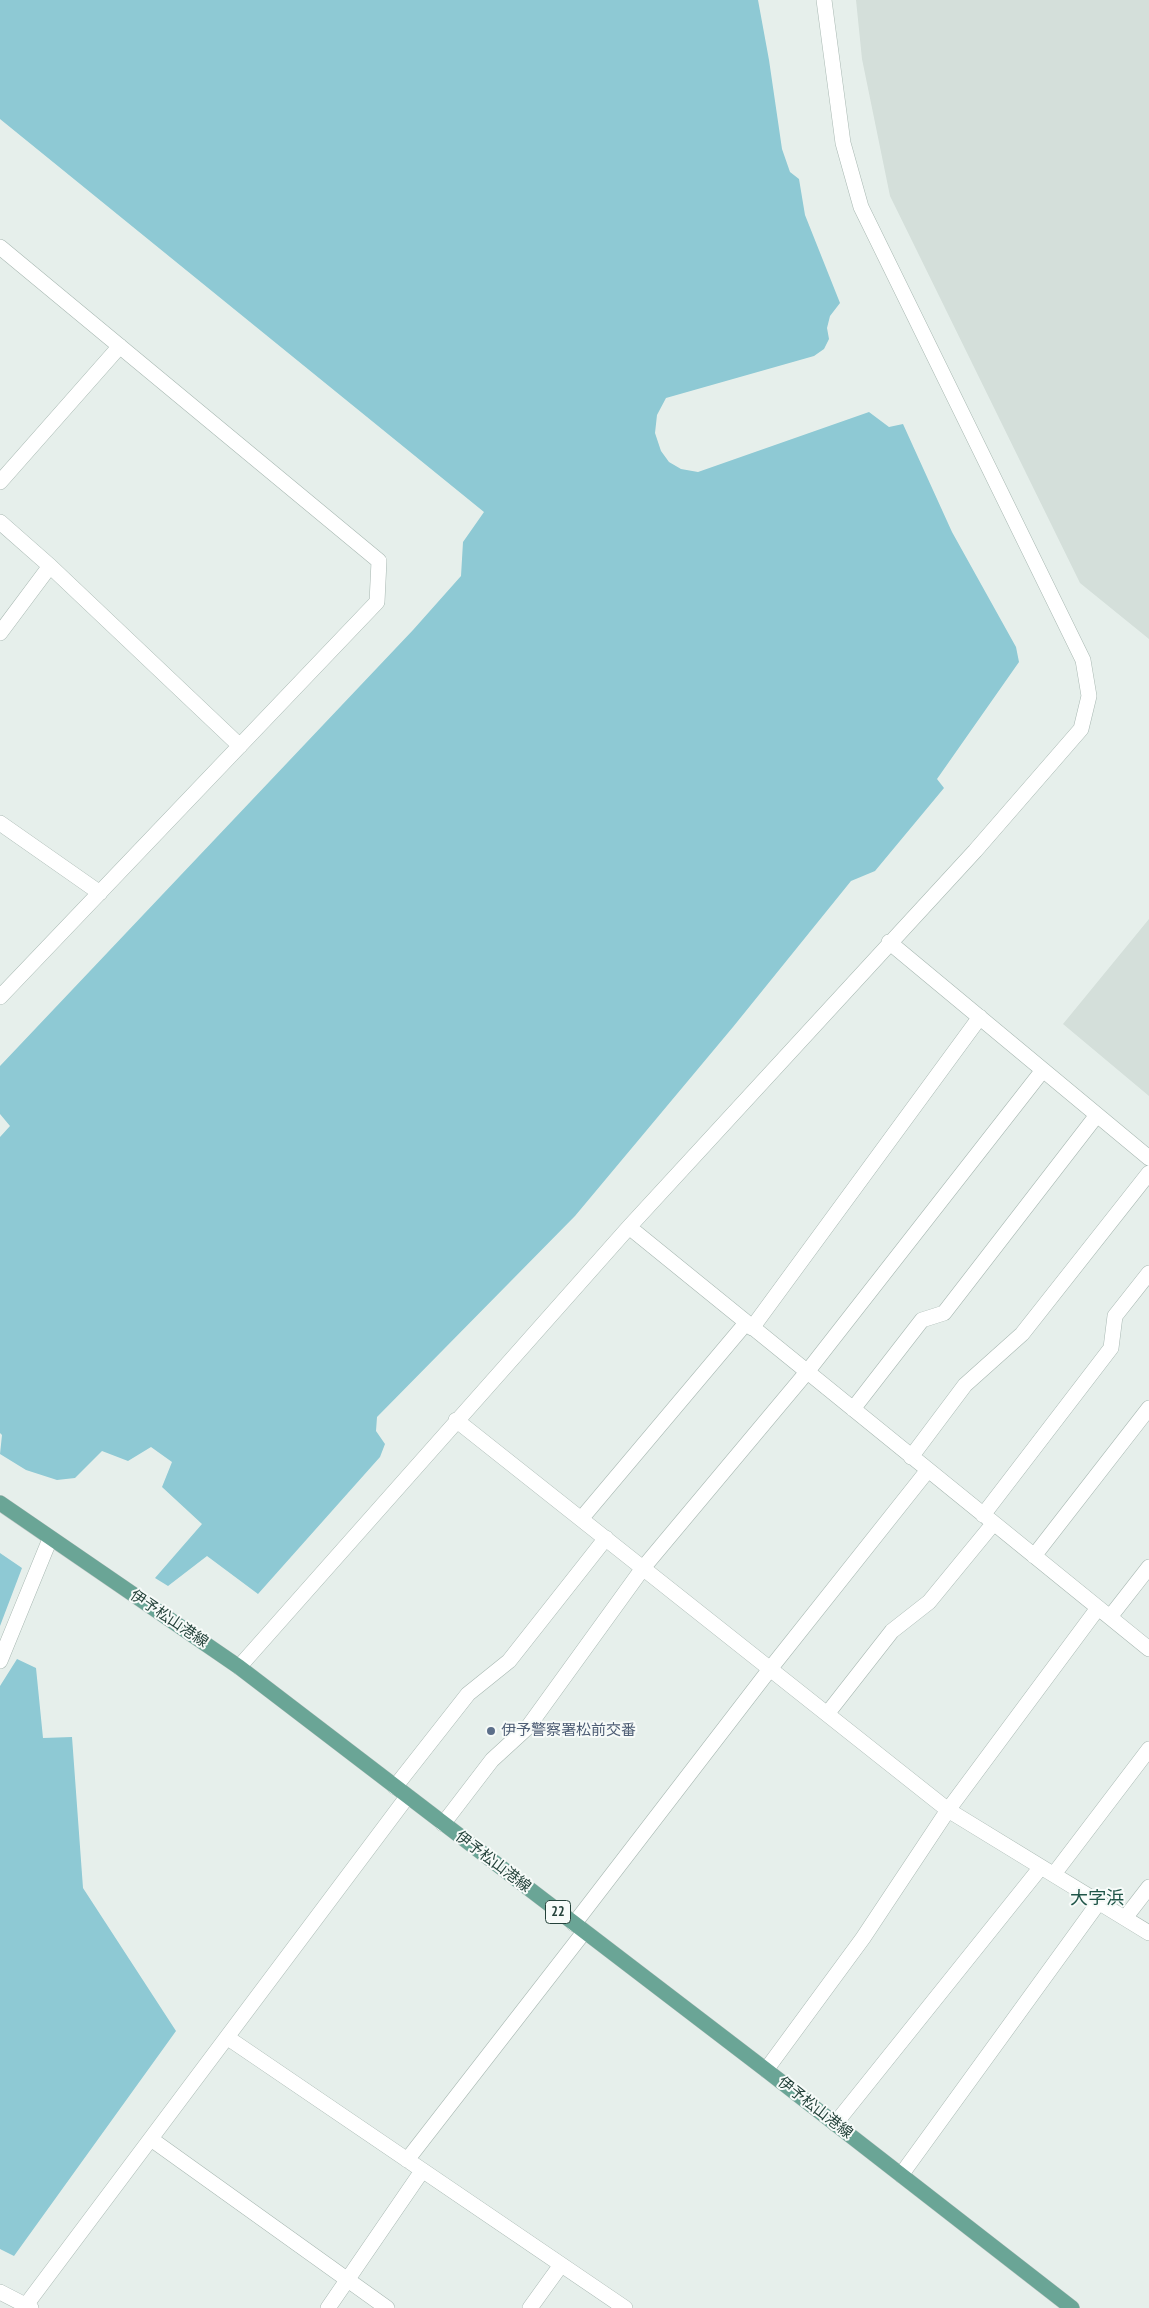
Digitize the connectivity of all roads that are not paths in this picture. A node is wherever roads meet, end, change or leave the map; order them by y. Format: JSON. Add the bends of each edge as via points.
{"nodes":[{"id":1,"x":824,"y":0,"type":"edge"},
{"id":2,"x":0,"y":247,"type":"edge"},
{"id":3,"x":120,"y":346,"type":"junction"},
{"id":4,"x":0,"y":482,"type":"edge"},
{"id":5,"x":0,"y":522,"type":"edge"},
{"id":6,"x":50,"y":566,"type":"junction"},
{"id":7,"x":0,"y":633,"type":"edge"},
{"id":8,"x":240,"y":746,"type":"junction"},
{"id":9,"x":0,"y":823,"type":"edge"},
{"id":10,"x":100,"y":893,"type":"junction"},
{"id":11,"x":889,"y":942,"type":"junction"},
{"id":12,"x":0,"y":997,"type":"edge"},
{"id":13,"x":980,"y":1018,"type":"junction"},
{"id":14,"x":1043,"y":1070,"type":"junction"},
{"id":15,"x":1097,"y":1115,"type":"junction"},
{"id":16,"x":1149,"y":1158,"type":"edge"},
{"id":17,"x":1149,"y":1173,"type":"edge"},
{"id":18,"x":629,"y":1227,"type":"junction"},
{"id":19,"x":1149,"y":1273,"type":"edge"},
{"id":20,"x":749,"y":1325,"type":"junction"},
{"id":21,"x":807,"y":1372,"type":"junction"},
{"id":22,"x":1149,"y":1408,"type":"edge"},
{"id":23,"x":853,"y":1409,"type":"junction"},
{"id":24,"x":456,"y":1420,"type":"junction"},
{"id":25,"x":911,"y":1457,"type":"junction"},
{"id":26,"x":928,"y":1470,"type":"junction"},
{"id":27,"x":0,"y":1503,"type":"edge"},
{"id":28,"x":581,"y":1518,"type":"junction"},
{"id":29,"x":988,"y":1519,"type":"junction"},
{"id":30,"x":606,"y":1538,"type":"junction"},
{"id":31,"x":50,"y":1539,"type":"junction"},
{"id":32,"x":1034,"y":1556,"type":"junction"},
{"id":33,"x":1149,"y":1567,"type":"edge"},
{"id":34,"x":643,"y":1568,"type":"junction"},
{"id":35,"x":1104,"y":1613,"type":"junction"},
{"id":36,"x":1148,"y":1646,"type":"edge"},
{"id":37,"x":0,"y":1661,"type":"edge"},
{"id":38,"x":239,"y":1667,"type":"junction"},
{"id":39,"x":770,"y":1669,"type":"junction"},
{"id":40,"x":827,"y":1714,"type":"junction"},
{"id":41,"x":1149,"y":1749,"type":"edge"},
{"id":42,"x":395,"y":1787,"type":"junction"},
{"id":43,"x":408,"y":1797,"type":"junction"},
{"id":44,"x":948,"y":1810,"type":"junction"},
{"id":45,"x":443,"y":1824,"type":"junction"},
{"id":46,"x":1047,"y":1870,"type":"junction"},
{"id":47,"x":1149,"y":1887,"type":"edge"},
{"id":48,"x":1099,"y":1902,"type":"junction"},
{"id":49,"x":1125,"y":1918,"type":"junction"},
{"id":50,"x":579,"y":1928,"type":"junction"},
{"id":51,"x":1149,"y":1932,"type":"edge"},
{"id":52,"x":228,"y":2038,"type":"junction"},
{"id":53,"x":766,"y":2070,"type":"junction"},
{"id":54,"x":835,"y":2124,"type":"junction"},
{"id":55,"x":151,"y":2139,"type":"junction"},
{"id":56,"x":407,"y":2160,"type":"junction"},
{"id":57,"x":422,"y":2171,"type":"junction"},
{"id":58,"x":901,"y":2175,"type":"junction"},
{"id":59,"x":561,"y":2265,"type":"junction"},
{"id":60,"x":348,"y":2280,"type":"junction"},
{"id":61,"x":0,"y":2292,"type":"edge"},
{"id":62,"x":29,"y":2307,"type":"edge"},
{"id":63,"x":328,"y":2308,"type":"edge"},
{"id":64,"x":387,"y":2308,"type":"edge"},
{"id":65,"x":530,"y":2308,"type":"edge"},
{"id":66,"x":625,"y":2308,"type":"edge"},
{"id":67,"x":1072,"y":2308,"type":"edge"}],
"edges":[{"from":1,"to":11,"type":"street","via":[[843,143],[861,207],[1083,660],[1089,696],[1081,729],[975,852]]},
{"from":2,"to":3,"type":"street"},
{"from":3,"to":4,"type":"street"},
{"from":3,"to":8,"type":"street","via":[[379,561],[377,602]]},
{"from":5,"to":6,"type":"street"},
{"from":6,"to":7,"type":"street"},
{"from":6,"to":8,"type":"street"},
{"from":8,"to":10,"type":"street"},
{"from":9,"to":10,"type":"street"},
{"from":10,"to":12,"type":"street"},
{"from":11,"to":13,"type":"street"},
{"from":11,"to":18,"type":"street"},
{"from":13,"to":14,"type":"street"},
{"from":13,"to":20,"type":"street"},
{"from":14,"to":15,"type":"street"},
{"from":14,"to":21,"type":"street"},
{"from":15,"to":16,"type":"street"},
{"from":15,"to":23,"type":"street","via":[[944,1313],[922,1320]]},
{"from":17,"to":25,"type":"street","via":[[1022,1334],[965,1386]]},
{"from":18,"to":20,"type":"street"},
{"from":18,"to":24,"type":"street"},
{"from":19,"to":29,"type":"street","via":[[1115,1316],[1111,1348]]},
{"from":20,"to":21,"type":"street"},
{"from":20,"to":28,"type":"street"},
{"from":21,"to":23,"type":"street"},
{"from":21,"to":34,"type":"street"},
{"from":22,"to":32,"type":"street"},
{"from":23,"to":25,"type":"street"},
{"from":24,"to":28,"type":"street"},
{"from":24,"to":38,"type":"street"},
{"from":25,"to":26,"type":"street"},
{"from":26,"to":29,"type":"street"},
{"from":26,"to":39,"type":"street"},
{"from":27,"to":31,"type":"main road","name":"伊予松山港線","number":"22"},
{"from":28,"to":30,"type":"street"},
{"from":29,"to":32,"type":"street"},
{"from":29,"to":40,"type":"street","via":[[929,1602],[892,1630]]},
{"from":30,"to":34,"type":"street"},
{"from":30,"to":42,"type":"street","via":[[509,1661],[468,1694]]},
{"from":31,"to":37,"type":"street"},
{"from":31,"to":38,"type":"main road","name":"伊予松山港線","number":"22"},
{"from":32,"to":35,"type":"street"},
{"from":33,"to":35,"type":"street"},
{"from":34,"to":39,"type":"street"},
{"from":34,"to":45,"type":"street","via":[[528,1727],[492,1760]]},
{"from":35,"to":36,"type":"street"},
{"from":35,"to":44,"type":"street"},
{"from":38,"to":42,"type":"main road","name":"伊予松山港線","number":"22"},
{"from":39,"to":40,"type":"street"},
{"from":39,"to":50,"type":"street"},
{"from":40,"to":44,"type":"street"},
{"from":41,"to":46,"type":"street"},
{"from":42,"to":43,"type":"main road","name":"伊予松山港線","number":"22"},
{"from":43,"to":45,"type":"main road","name":"伊予松山港線","number":"22"},
{"from":43,"to":52,"type":"street"},
{"from":44,"to":46,"type":"street"},
{"from":44,"to":53,"type":"street","via":[[863,1938]]},
{"from":45,"to":50,"type":"main road","name":"伊予松山港線","number":"22"},
{"from":46,"to":48,"type":"street"},
{"from":46,"to":54,"type":"street"},
{"from":47,"to":49,"type":"street"},
{"from":48,"to":49,"type":"street"},
{"from":48,"to":58,"type":"street"},
{"from":49,"to":51,"type":"street"},
{"from":50,"to":53,"type":"main road","name":"伊予松山港線","number":"22"},
{"from":50,"to":56,"type":"street"},
{"from":52,"to":55,"type":"street"},
{"from":52,"to":56,"type":"street"},
{"from":53,"to":54,"type":"main road","name":"伊予松山港線","number":"22"},
{"from":54,"to":58,"type":"main road","name":"伊予松山港線","number":"22"},
{"from":55,"to":60,"type":"street"},
{"from":55,"to":62,"type":"street"},
{"from":56,"to":57,"type":"street"},
{"from":57,"to":59,"type":"street"},
{"from":57,"to":60,"type":"street"},
{"from":58,"to":67,"type":"main road","name":"伊予松山港線","number":"22"},
{"from":59,"to":65,"type":"street"},
{"from":59,"to":66,"type":"street"},
{"from":60,"to":63,"type":"street"},
{"from":60,"to":64,"type":"street"},
{"from":61,"to":62,"type":"street"}]}
